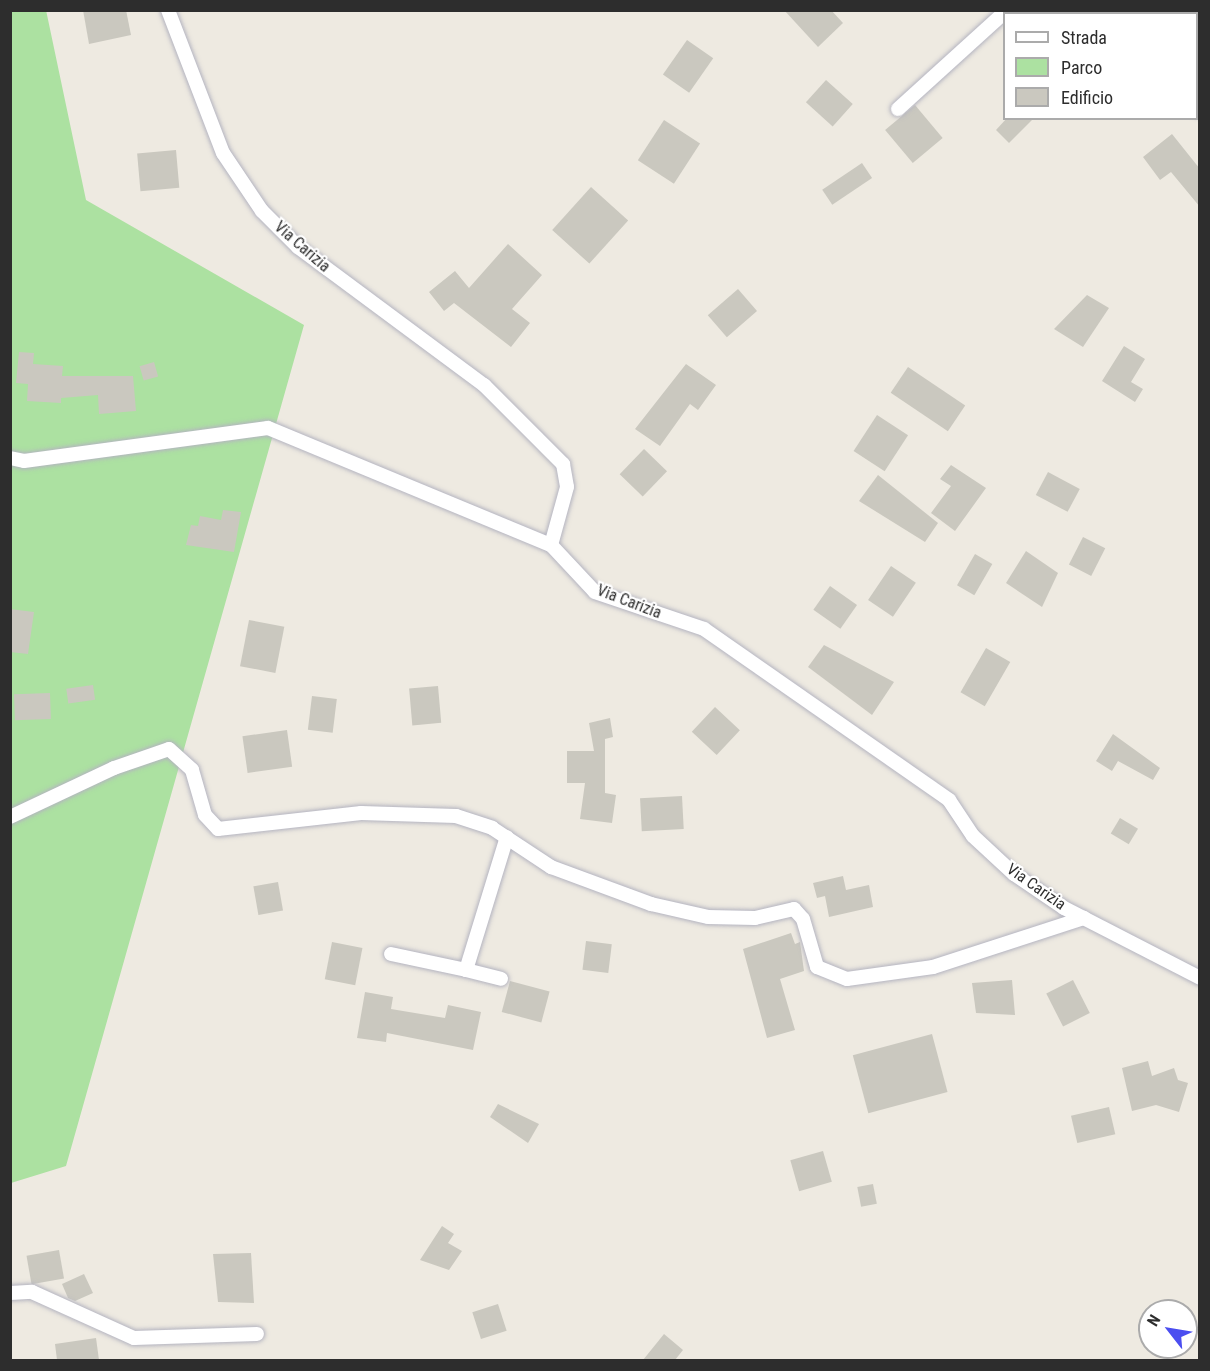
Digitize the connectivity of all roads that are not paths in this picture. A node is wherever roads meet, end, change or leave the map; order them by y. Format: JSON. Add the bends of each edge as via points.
{"nodes":[{"id":1,"x":168,"y":10,"type":"edge"},
{"id":2,"x":1003,"y":14,"type":"edge"},
{"id":3,"x":898,"y":109,"type":"dead end"},
{"id":4,"x":10,"y":458,"type":"edge"},
{"id":5,"x":551,"y":545,"type":"junction"},
{"id":6,"x":10,"y":817,"type":"edge"},
{"id":7,"x":507,"y":837,"type":"junction"},
{"id":8,"x":1084,"y":918,"type":"junction"},
{"id":9,"x":391,"y":954,"type":"dead end"},
{"id":10,"x":466,"y":970,"type":"junction"},
{"id":11,"x":1200,"y":978,"type":"edge"},
{"id":12,"x":501,"y":979,"type":"dead end"},
{"id":13,"x":10,"y":1293,"type":"edge"},
{"id":14,"x":257,"y":1334,"type":"dead end"}],
"edges":[{"from":1,"to":5,"type":"street","name":"Via Carizia","via":[[223,153],[262,212],[298,247],[484,385],[563,464],[567,487]]},
{"from":2,"to":3,"type":"street"},
{"from":4,"to":5,"type":"street","via":[[24,461],[268,428]]},
{"from":5,"to":8,"type":"street","name":"Via Carizia","via":[[595,592],[704,629],[889,757],[949,800],[973,836],[1014,874]]},
{"from":6,"to":7,"type":"street","via":[[114,768],[169,749],[192,770],[205,815],[218,829],[361,813],[456,816]]},
{"from":7,"to":8,"type":"street","via":[[551,867],[651,904],[708,917],[755,918],[794,909],[803,919],[817,967],[847,979],[933,967]]},
{"from":7,"to":10,"type":"street"},
{"from":8,"to":11,"type":"street","name":"Via Carizia"},
{"from":9,"to":10,"type":"street"},
{"from":10,"to":12,"type":"street"},
{"from":13,"to":14,"type":"street","via":[[32,1292],[134,1338]]}]}
